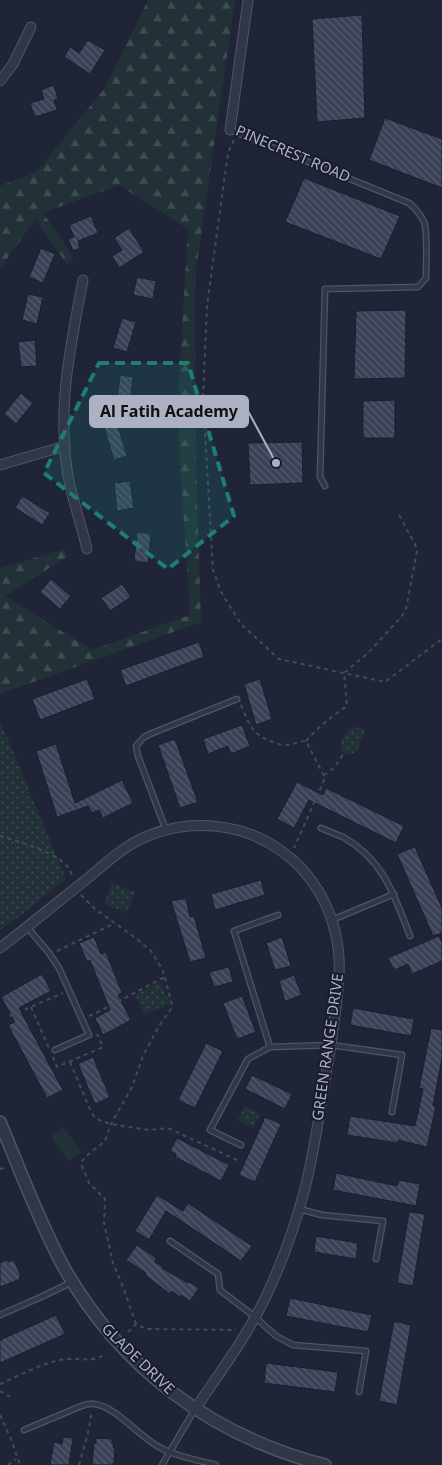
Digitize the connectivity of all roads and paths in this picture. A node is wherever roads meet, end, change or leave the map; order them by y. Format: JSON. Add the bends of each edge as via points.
{"nodes":[{"id":1,"x":248,"y":0,"type":"edge"},
{"id":2,"x":31,"y":27,"type":"dead end"},
{"id":3,"x":0,"y":81,"type":"edge"},
{"id":4,"x":234,"y":132,"type":"junction"},
{"id":5,"x":83,"y":280,"type":"dead end"},
{"id":6,"x":65,"y":446,"type":"junction"},
{"id":7,"x":0,"y":466,"type":"edge"},
{"id":8,"x":325,"y":486,"type":"dead end"},
{"id":9,"x":399,"y":515,"type":"dead end"},
{"id":10,"x":88,"y":548,"type":"dead end"},
{"id":11,"x":442,"y":639,"type":"edge"},
{"id":12,"x":344,"y":673,"type":"junction"},
{"id":13,"x":237,"y":699,"type":"joint"},
{"id":14,"x":306,"y":741,"type":"junction"},
{"id":15,"x":344,"y":753,"type":"dead end"},
{"id":16,"x":324,"y":775,"type":"junction"},
{"id":17,"x":321,"y":828,"type":"dead end"},
{"id":18,"x":166,"y":830,"type":"junction"},
{"id":19,"x":0,"y":836,"type":"edge"},
{"id":20,"x":289,"y":857,"type":"junction"},
{"id":21,"x":76,"y":888,"type":"junction"},
{"id":22,"x":394,"y":894,"type":"junction"},
{"id":23,"x":278,"y":915,"type":"dead end"},
{"id":24,"x":332,"y":920,"type":"junction"},
{"id":25,"x":116,"y":923,"type":"junction"},
{"id":26,"x":28,"y":927,"type":"junction"},
{"id":27,"x":410,"y":936,"type":"dead end"},
{"id":28,"x":0,"y":948,"type":"edge"},
{"id":29,"x":50,"y":955,"type":"junction"},
{"id":30,"x":165,"y":977,"type":"junction"},
{"id":31,"x":70,"y":990,"type":"junction"},
{"id":32,"x":31,"y":1007,"type":"junction"},
{"id":33,"x":10,"y":1016,"type":"dead end"},
{"id":34,"x":82,"y":1019,"type":"junction"},
{"id":35,"x":331,"y":1045,"type":"junction"},
{"id":36,"x":270,"y":1047,"type":"junction"},
{"id":37,"x":55,"y":1050,"type":"dead end"},
{"id":38,"x":392,"y":1112,"type":"dead end"},
{"id":39,"x":0,"y":1122,"type":"edge"},
{"id":40,"x":111,"y":1124,"type":"junction"},
{"id":41,"x":241,"y":1145,"type":"dead end"},
{"id":42,"x":239,"y":1161,"type":"dead end"},
{"id":43,"x":298,"y":1209,"type":"junction"},
{"id":44,"x":170,"y":1241,"type":"dead end"},
{"id":45,"x":376,"y":1260,"type":"dead end"},
{"id":46,"x":72,"y":1282,"type":"junction"},
{"id":47,"x":0,"y":1315,"type":"edge"},
{"id":48,"x":255,"y":1316,"type":"junction"},
{"id":49,"x":136,"y":1324,"type":"junction"},
{"id":50,"x":128,"y":1332,"type":"dead end"},
{"id":51,"x":245,"y":1333,"type":"junction"},
{"id":52,"x":106,"y":1353,"type":"dead end"},
{"id":53,"x":0,"y":1384,"type":"edge"},
{"id":54,"x":0,"y":1391,"type":"edge"},
{"id":55,"x":359,"y":1392,"type":"dead end"},
{"id":56,"x":10,"y":1398,"type":"dead end"},
{"id":57,"x":93,"y":1404,"type":"junction"},
{"id":58,"x":195,"y":1410,"type":"junction"},
{"id":59,"x":0,"y":1415,"type":"edge"},
{"id":60,"x":24,"y":1430,"type":"dead end"},
{"id":61,"x":169,"y":1452,"type":"junction"},
{"id":62,"x":17,"y":1459,"type":"junction"},
{"id":63,"x":8,"y":1465,"type":"edge"},
{"id":64,"x":20,"y":1465,"type":"edge"},
{"id":65,"x":79,"y":1465,"type":"edge"},
{"id":66,"x":162,"y":1465,"type":"edge"},
{"id":67,"x":216,"y":1465,"type":"edge"},
{"id":68,"x":324,"y":1465,"type":"edge"}],
"edges":[{"from":1,"to":4,"type":"street","name":"PINECREST ROAD"},
{"from":2,"to":3,"type":"street"},
{"from":4,"to":8,"type":"lane","name":"PINECREST ROAD","via":[[409,203],[418,210],[425,224],[426,278],[418,287],[325,289],[320,477]]},
{"from":4,"to":12,"type":"path","via":[[228,153],[207,306],[203,397],[213,570],[220,592],[241,624],[280,659]]},
{"from":5,"to":6,"type":"street","via":[[65,385]]},
{"from":6,"to":7,"type":"street"},
{"from":6,"to":10,"type":"street","via":[[70,485]]},
{"from":9,"to":12,"type":"path","via":[[417,551],[406,609],[368,653]]},
{"from":11,"to":12,"type":"path","via":[[385,682]]},
{"from":12,"to":14,"type":"path","via":[[346,706]]},
{"from":13,"to":14,"type":"path","via":[[250,727],[258,735],[285,746]]},
{"from":13,"to":18,"type":"lane","via":[[144,737],[136,746]]},
{"from":14,"to":16,"type":"path"},
{"from":15,"to":16,"type":"path","via":[[334,768]]},
{"from":16,"to":20,"type":"path"},
{"from":17,"to":22,"type":"lane","via":[[365,853],[380,869]]},
{"from":18,"to":20,"type":"street","name":"GREEN RANGE DRIVE","via":[[185,826],[223,827],[258,837]]},
{"from":18,"to":21,"type":"street","name":"GREEN RANGE DRIVE","via":[[119,852]]},
{"from":19,"to":21,"type":"path","via":[[63,862],[70,869]]},
{"from":20,"to":24,"type":"street","name":"GREEN RANGE DRIVE","via":[[312,881]]},
{"from":21,"to":25,"type":"path","via":[[90,905]]},
{"from":21,"to":26,"type":"street","name":"GREEN RANGE DRIVE"},
{"from":22,"to":24,"type":"lane"},
{"from":22,"to":27,"type":"lane"},
{"from":23,"to":36,"type":"lane","via":[[234,931]]},
{"from":24,"to":35,"type":"street","name":"GREEN RANGE DRIVE","via":[[340,967]]},
{"from":25,"to":29,"type":"path"},
{"from":25,"to":30,"type":"path","via":[[152,951]]},
{"from":26,"to":28,"type":"street","name":"GREEN RANGE DRIVE"},
{"from":26,"to":29,"type":"lane"},
{"from":29,"to":31,"type":"lane"},
{"from":30,"to":34,"type":"path"},
{"from":30,"to":40,"type":"path","via":[[172,1000],[171,1009],[143,1056],[132,1087]]},
{"from":31,"to":32,"type":"path"},
{"from":31,"to":34,"type":"lane"},
{"from":32,"to":33,"type":"path"},
{"from":32,"to":40,"type":"path","via":[[57,1067],[70,1062],[93,1114]]},
{"from":34,"to":37,"type":"lane","via":[[89,1034]]},
{"from":35,"to":36,"type":"lane"},
{"from":35,"to":38,"type":"lane","via":[[402,1055]]},
{"from":35,"to":43,"type":"street","name":"GREEN RANGE DRIVE","via":[[315,1140]]},
{"from":36,"to":41,"type":"lane","via":[[248,1059],[210,1130]]},
{"from":39,"to":46,"type":"street","name":"GLADE DRIVE","via":[[52,1244]]},
{"from":40,"to":42,"type":"path","via":[[154,1131],[168,1128]]},
{"from":40,"to":49,"type":"path","via":[[106,1141],[86,1156],[81,1164],[89,1183],[105,1199],[104,1223],[113,1263]]},
{"from":43,"to":45,"type":"lane","via":[[322,1215],[383,1221]]},
{"from":43,"to":48,"type":"street","name":"GREEN RANGE DRIVE","via":[[282,1260]]},
{"from":44,"to":48,"type":"lane","via":[[218,1274],[220,1290]]},
{"from":46,"to":47,"type":"lane"},
{"from":46,"to":58,"type":"street","name":"GLADE DRIVE","via":[[122,1347]]},
{"from":48,"to":51,"type":"street","name":"GREEN RANGE DRIVE"},
{"from":48,"to":55,"type":"lane","via":[[276,1336],[293,1344],[366,1351]]},
{"from":49,"to":50,"type":"path"},
{"from":49,"to":51,"type":"path","via":[[146,1329],[230,1329]]},
{"from":51,"to":58,"type":"street","name":"GREEN RANGE DRIVE"},
{"from":52,"to":53,"type":"path","via":[[93,1360],[57,1360]]},
{"from":54,"to":56,"type":"path"},
{"from":57,"to":60,"type":"lane","via":[[79,1406]]},
{"from":57,"to":61,"type":"lane","via":[[110,1410]]},
{"from":57,"to":65,"type":"path"},
{"from":58,"to":61,"type":"lane"},
{"from":58,"to":68,"type":"street","name":"GLADE DRIVE","via":[[257,1443]]},
{"from":59,"to":62,"type":"path"},
{"from":61,"to":66,"type":"lane"},
{"from":61,"to":67,"type":"lane"},
{"from":62,"to":63,"type":"path"},
{"from":62,"to":64,"type":"path"}]}
